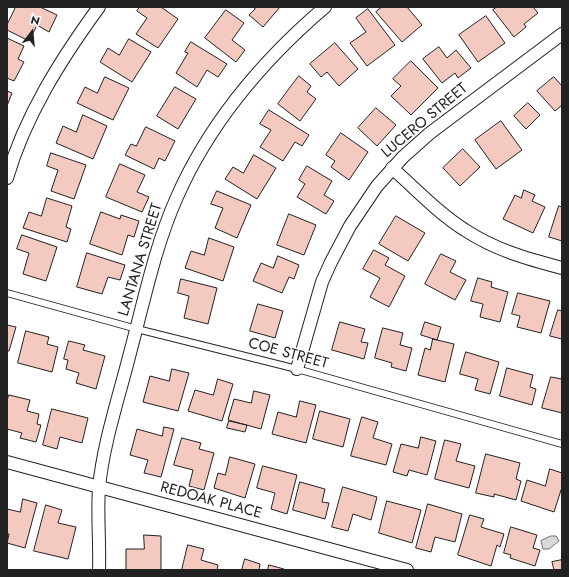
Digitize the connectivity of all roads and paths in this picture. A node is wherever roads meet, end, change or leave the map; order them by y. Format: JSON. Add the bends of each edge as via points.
{"nodes":[{"id":1,"x":99,"y":7,"type":"edge"},
{"id":2,"x":324,"y":7,"type":"edge"},
{"id":3,"x":562,"y":34,"type":"edge"},
{"id":4,"x":392,"y":168,"type":"junction"},
{"id":5,"x":7,"y":178,"type":"edge"},
{"id":6,"x":562,"y":268,"type":"edge"},
{"id":7,"x":7,"y":293,"type":"edge"},
{"id":8,"x":137,"y":329,"type":"junction"},
{"id":9,"x":297,"y":369,"type":"junction"},
{"id":10,"x":562,"y":444,"type":"edge"},
{"id":11,"x":7,"y":462,"type":"edge"},
{"id":12,"x":99,"y":488,"type":"junction"},
{"id":13,"x":98,"y":570,"type":"edge"},
{"id":14,"x":407,"y":570,"type":"edge"}],
"edges":[{"from":1,"to":5,"type":"street","via":[[49,83],[25,130]]},
{"from":2,"to":8,"type":"street","name":"LANTANA STREET","via":[[275,53],[246,85],[195,159],[157,252]]},
{"from":3,"to":4,"type":"street","name":"LUCERO STREET","via":[[430,133]]},
{"from":4,"to":6,"type":"street","via":[[446,216],[477,237],[504,251]]},
{"from":4,"to":9,"type":"street","name":"LUCERO STREET","via":[[360,209],[331,262],[318,294]]},
{"from":7,"to":8,"type":"lane","name":"COE STREET"},
{"from":8,"to":9,"type":"lane","name":"COE STREET"},
{"from":8,"to":12,"type":"street","name":"LANTANA STREET","via":[[110,432]]},
{"from":9,"to":10,"type":"lane","name":"COE STREET"},
{"from":11,"to":12,"type":"street","name":"REDOAK PLACE"},
{"from":12,"to":13,"type":"street","name":"LANTANA STREET"},
{"from":12,"to":14,"type":"street","name":"REDOAK PLACE"}]}
